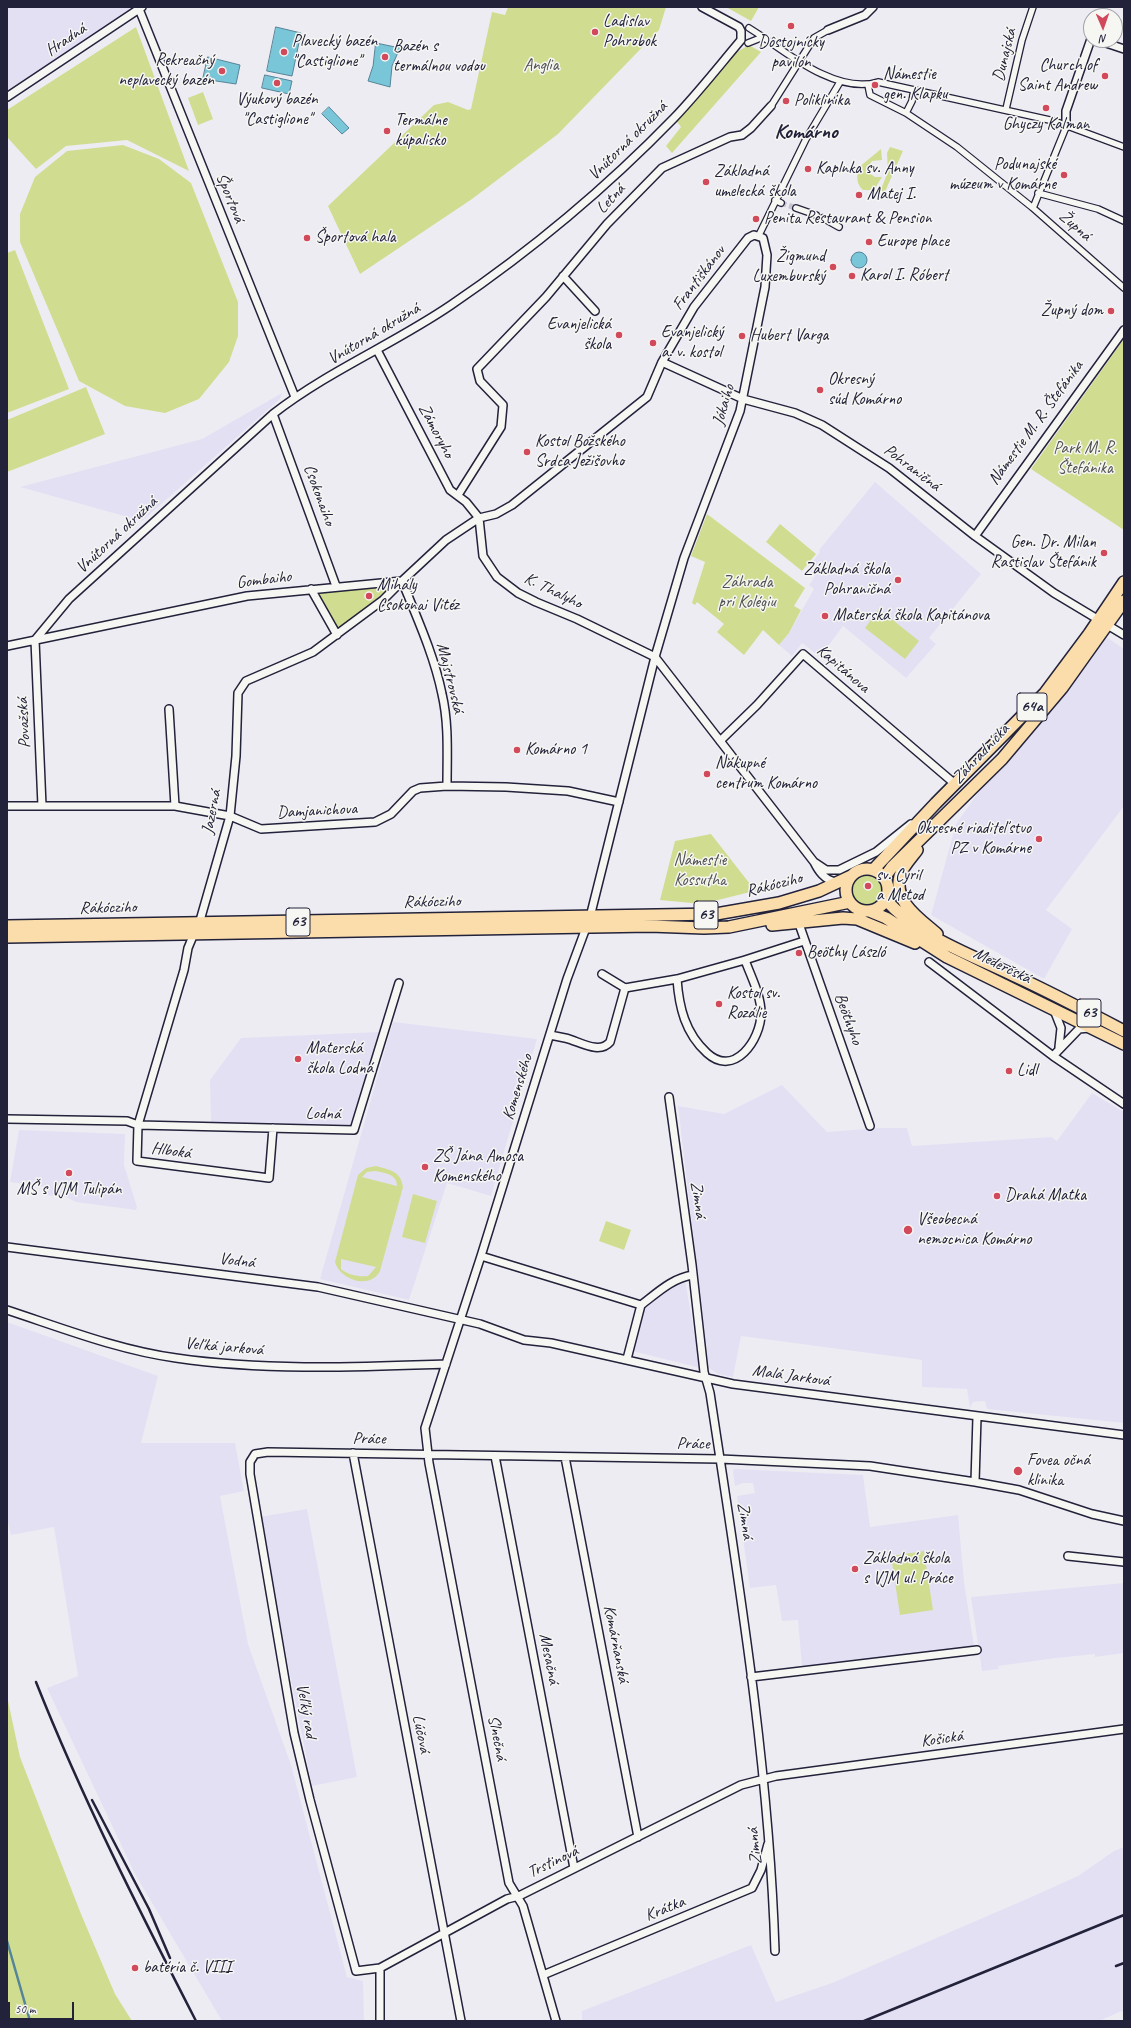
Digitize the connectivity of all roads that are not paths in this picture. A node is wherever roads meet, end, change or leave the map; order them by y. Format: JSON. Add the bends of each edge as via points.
{"nodes":[{"id":1,"x":702,"y":7,"type":"edge"},
{"id":2,"x":873,"y":7,"type":"edge"},
{"id":3,"x":1033,"y":7,"type":"edge"},
{"id":4,"x":141,"y":8,"type":"edge"},
{"id":5,"x":749,"y":28,"type":"dead end"},
{"id":6,"x":827,"y":30,"type":"joint"},
{"id":7,"x":763,"y":37,"type":"junction"},
{"id":8,"x":748,"y":43,"type":"dead end"},
{"id":9,"x":1088,"y":48,"type":"edge"},
{"id":10,"x":798,"y":61,"type":"junction"},
{"id":11,"x":840,"y":82,"type":"junction"},
{"id":12,"x":868,"y":85,"type":"junction"},
{"id":13,"x":914,"y":90,"type":"junction"},
{"id":14,"x":7,"y":97,"type":"edge"},
{"id":15,"x":771,"y":106,"type":"joint"},
{"id":16,"x":1006,"y":109,"type":"junction"},
{"id":17,"x":908,"y":115,"type":"junction"},
{"id":18,"x":1066,"y":127,"type":"junction"},
{"id":19,"x":1124,"y":147,"type":"edge"},
{"id":20,"x":1038,"y":193,"type":"junction"},
{"id":21,"x":796,"y":208,"type":"tunnel mouth"},
{"id":22,"x":1033,"y":208,"type":"junction"},
{"id":23,"x":816,"y":215,"type":"dead end"},
{"id":24,"x":823,"y":218,"type":"dead end"},
{"id":25,"x":1124,"y":221,"type":"edge"},
{"id":26,"x":838,"y":227,"type":"dead end"},
{"id":27,"x":759,"y":235,"type":"junction"},
{"id":28,"x":563,"y":276,"type":"junction"},
{"id":29,"x":1124,"y":288,"type":"edge"},
{"id":30,"x":595,"y":311,"type":"dead end"},
{"id":31,"x":1124,"y":330,"type":"edge"},
{"id":32,"x":377,"y":350,"type":"junction"},
{"id":33,"x":662,"y":362,"type":"junction"},
{"id":34,"x":295,"y":397,"type":"junction"},
{"id":35,"x":743,"y":399,"type":"junction"},
{"id":36,"x":273,"y":414,"type":"junction"},
{"id":37,"x":458,"y":495,"type":"junction"},
{"id":38,"x":479,"y":518,"type":"junction"},
{"id":39,"x":976,"y":536,"type":"junction"},
{"id":40,"x":402,"y":581,"type":"junction"},
{"id":41,"x":1124,"y":582,"type":"edge"},
{"id":42,"x":336,"y":586,"type":"junction"},
{"id":43,"x":311,"y":589,"type":"junction"},
{"id":44,"x":1124,"y":601,"type":"edge"},
{"id":45,"x":1103,"y":623,"type":"junction"},
{"id":46,"x":337,"y":635,"type":"junction"},
{"id":47,"x":1124,"y":635,"type":"edge"},
{"id":48,"x":35,"y":640,"type":"junction"},
{"id":49,"x":7,"y":646,"type":"edge"},
{"id":50,"x":655,"y":657,"type":"junction"},
{"id":51,"x":169,"y":709,"type":"dead end"},
{"id":52,"x":720,"y":741,"type":"junction"},
{"id":53,"x":955,"y":784,"type":"junction"},
{"id":54,"x":447,"y":786,"type":"junction"},
{"id":55,"x":619,"y":802,"type":"junction"},
{"id":56,"x":936,"y":803,"type":"junction"},
{"id":57,"x":7,"y":806,"type":"edge"},
{"id":58,"x":42,"y":806,"type":"junction"},
{"id":59,"x":175,"y":806,"type":"junction"},
{"id":60,"x":230,"y":816,"type":"junction"},
{"id":61,"x":945,"y":817,"type":"junction"},
{"id":62,"x":814,"y":862,"type":"junction"},
{"id":63,"x":874,"y":870,"type":"junction"},
{"id":64,"x":851,"y":876,"type":"junction"},
{"id":65,"x":884,"y":878,"type":"junction"},
{"id":66,"x":835,"y":882,"type":"junction"},
{"id":67,"x":885,"y":899,"type":"junction"},
{"id":68,"x":850,"y":902,"type":"junction"},
{"id":69,"x":869,"y":911,"type":"junction"},
{"id":70,"x":798,"y":921,"type":"junction"},
{"id":71,"x":588,"y":922,"type":"junction"},
{"id":72,"x":7,"y":926,"type":"edge"},
{"id":73,"x":729,"y":926,"type":"junction"},
{"id":74,"x":196,"y":928,"type":"junction"},
{"id":75,"x":7,"y":937,"type":"edge"},
{"id":76,"x":804,"y":941,"type":"junction"},
{"id":77,"x":969,"y":954,"type":"junction"},
{"id":78,"x":947,"y":957,"type":"junction"},
{"id":79,"x":745,"y":960,"type":"junction"},
{"id":80,"x":929,"y":962,"type":"dead end"},
{"id":81,"x":602,"y":974,"type":"dead end"},
{"id":82,"x":677,"y":978,"type":"junction"},
{"id":83,"x":399,"y":983,"type":"dead end"},
{"id":84,"x":625,"y":988,"type":"junction"},
{"id":85,"x":1054,"y":1010,"type":"junction"},
{"id":86,"x":1090,"y":1028,"type":"junction"},
{"id":87,"x":1124,"y":1031,"type":"edge"},
{"id":88,"x":550,"y":1036,"type":"junction"},
{"id":89,"x":1124,"y":1044,"type":"edge"},
{"id":90,"x":1059,"y":1048,"type":"junction"},
{"id":91,"x":1053,"y":1056,"type":"junction"},
{"id":92,"x":669,"y":1097,"type":"dead end"},
{"id":93,"x":1124,"y":1104,"type":"edge"},
{"id":94,"x":7,"y":1118,"type":"edge"},
{"id":95,"x":138,"y":1125,"type":"junction"},
{"id":96,"x":870,"y":1126,"type":"dead end"},
{"id":97,"x":273,"y":1128,"type":"junction"},
{"id":98,"x":7,"y":1247,"type":"edge"},
{"id":99,"x":481,"y":1256,"type":"junction"},
{"id":100,"x":693,"y":1275,"type":"junction"},
{"id":101,"x":641,"y":1306,"type":"junction"},
{"id":102,"x":7,"y":1310,"type":"edge"},
{"id":103,"x":460,"y":1319,"type":"junction"},
{"id":104,"x":627,"y":1360,"type":"junction"},
{"id":105,"x":446,"y":1364,"type":"junction"},
{"id":106,"x":706,"y":1378,"type":"junction"},
{"id":107,"x":977,"y":1417,"type":"junction"},
{"id":108,"x":1124,"y":1435,"type":"edge"},
{"id":109,"x":353,"y":1453,"type":"junction"},
{"id":110,"x":255,"y":1454,"type":"joint"},
{"id":111,"x":428,"y":1455,"type":"junction"},
{"id":112,"x":495,"y":1456,"type":"junction"},
{"id":113,"x":565,"y":1457,"type":"junction"},
{"id":114,"x":720,"y":1459,"type":"junction"},
{"id":115,"x":975,"y":1482,"type":"junction"},
{"id":116,"x":1124,"y":1521,"type":"edge"},
{"id":117,"x":1068,"y":1556,"type":"dead end"},
{"id":118,"x":1124,"y":1562,"type":"edge"},
{"id":119,"x":977,"y":1650,"type":"dead end"},
{"id":120,"x":751,"y":1677,"type":"junction"},
{"id":121,"x":1124,"y":1729,"type":"edge"},
{"id":122,"x":764,"y":1778,"type":"junction"},
{"id":123,"x":638,"y":1837,"type":"junction"},
{"id":124,"x":769,"y":1841,"type":"junction"},
{"id":125,"x":574,"y":1868,"type":"junction"},
{"id":126,"x":519,"y":1896,"type":"junction"},
{"id":127,"x":444,"y":1933,"type":"junction"},
{"id":128,"x":775,"y":1951,"type":"dead end"},
{"id":129,"x":380,"y":1968,"type":"junction"},
{"id":130,"x":356,"y":1971,"type":"joint"},
{"id":131,"x":543,"y":1975,"type":"junction"},
{"id":132,"x":380,"y":2021,"type":"edge"},
{"id":133,"x":461,"y":2021,"type":"edge"},
{"id":134,"x":556,"y":2021,"type":"edge"}],
"edges":[{"from":1,"to":32,"type":"street","name":"Vnútorná okružná","via":[[734,22],[741,31],[741,40],[674,117],[595,195],[547,235],[451,305]]},
{"from":2,"to":6,"type":"street","via":[[865,15]]},
{"from":3,"to":16,"type":"street","name":"Dunajská","via":[[1022,40]]},
{"from":4,"to":14,"type":"street","name":"Hradná"},
{"from":4,"to":34,"type":"street","name":"Športová"},
{"from":5,"to":7,"type":"street"},
{"from":6,"to":10,"type":"street","name":"Letná","via":[[814,38]]},
{"from":7,"to":8,"type":"street"},
{"from":7,"to":10,"type":"street"},
{"from":9,"to":18,"type":"street","via":[[1066,111]]},
{"from":10,"to":11,"type":"street"},
{"from":10,"to":15,"type":"street","name":"Letná"},
{"from":11,"to":12,"type":"street"},
{"from":11,"to":27,"type":"street","via":[[806,139],[778,201]]},
{"from":12,"to":13,"type":"street","via":[[878,82]]},
{"from":12,"to":17,"type":"street","name":"Župná","via":[[870,95]]},
{"from":13,"to":16,"type":"street"},
{"from":13,"to":17,"type":"street"},
{"from":15,"to":28,"type":"street","name":"Letná","via":[[752,128],[742,135],[730,137],[662,168],[607,224]]},
{"from":16,"to":18,"type":"street","via":[[1054,121]]},
{"from":17,"to":22,"type":"street","name":"Župná","via":[[957,147]]},
{"from":18,"to":19,"type":"street"},
{"from":18,"to":20,"type":"street"},
{"from":20,"to":22,"type":"street"},
{"from":20,"to":25,"type":"street","via":[[1098,209]]},
{"from":21,"to":23,"type":"street"},
{"from":22,"to":29,"type":"street","name":"Župná"},
{"from":24,"to":26,"type":"street"},
{"from":27,"to":33,"type":"street","name":"Františkánov","via":[[748,238],[694,306]]},
{"from":27,"to":35,"type":"street","name":"Jókaiho","via":[[763,238],[766,249],[765,287]]},
{"from":28,"to":30,"type":"street"},
{"from":28,"to":37,"type":"street","name":"Letná","via":[[477,369],[480,381],[503,404],[501,427]]},
{"from":31,"to":39,"type":"street","name":"Námestie M. R. Štefánika"},
{"from":32,"to":34,"type":"street","name":"Vnútorná okružná"},
{"from":32,"to":37,"type":"street","name":"Zámoryho","via":[[450,490]]},
{"from":33,"to":35,"type":"street","name":"Pohraničná"},
{"from":33,"to":38,"type":"street","name":"Františkánov","via":[[647,397],[512,505],[496,514]]},
{"from":34,"to":36,"type":"street","name":"Vnútorná okružná"},
{"from":35,"to":39,"type":"street","name":"Pohraničná","via":[[794,413],[822,425],[889,468]]},
{"from":35,"to":50,"type":"street","name":"Jókaiho","via":[[715,481],[684,558]]},
{"from":36,"to":42,"type":"street","name":"Csokonaiho"},
{"from":36,"to":48,"type":"street","name":"Vnútorná okružná","via":[[69,599]]},
{"from":37,"to":38,"type":"street","name":"Zámoryho"},
{"from":38,"to":40,"type":"street","via":[[446,540]]},
{"from":38,"to":50,"type":"street","name":"K. Thalyho","via":[[483,556],[497,577],[518,593]]},
{"from":39,"to":45,"type":"street","name":"Pohraničná","via":[[1054,593]]},
{"from":40,"to":42,"type":"street","name":"Gombaiho"},
{"from":40,"to":46,"type":"street","name":"Jazerná","via":[[383,600]]},
{"from":40,"to":54,"type":"street","name":"Majstrovská","via":[[424,636],[442,694],[447,731]]},
{"from":41,"to":45,"type":"main road","number":"64a"},
{"from":42,"to":43,"type":"street","name":"Gombaiho"},
{"from":43,"to":46,"type":"street"},
{"from":43,"to":48,"type":"street","name":"Gombaiho","via":[[247,596]]},
{"from":44,"to":45,"type":"main road","number":"64a"},
{"from":45,"to":47,"type":"street","name":"Pohraničná"},
{"from":45,"to":53,"type":"main road","name":"Záhradnícka","number":"64a","via":[[1045,693]]},
{"from":45,"to":61,"type":"main road","name":"Záhradnícka","number":"64a","via":[[1062,688],[1002,759]]},
{"from":46,"to":60,"type":"street","name":"Jazerná","via":[[313,652],[246,681],[240,688],[237,698],[236,756]]},
{"from":48,"to":49,"type":"street"},
{"from":48,"to":58,"type":"street","name":"Považská"},
{"from":50,"to":52,"type":"street"},
{"from":50,"to":55,"type":"street"},
{"from":51,"to":59,"type":"street"},
{"from":52,"to":53,"type":"street","name":"Kapitánova","via":[[803,654]]},
{"from":52,"to":62,"type":"street"},
{"from":53,"to":56,"type":"main road","name":"Záhradnícka","number":"64a"},
{"from":54,"to":55,"type":"street","name":"Damjanichova","via":[[568,791]]},
{"from":54,"to":60,"type":"street","name":"Damjanichova","via":[[413,791],[391,814],[365,824],[262,829]]},
{"from":55,"to":71,"type":"street"},
{"from":56,"to":62,"type":"street","via":[[871,856],[834,871],[826,870]]},
{"from":56,"to":63,"type":"main road","name":"Záhradnícka","number":"64a"},
{"from":57,"to":58,"type":"street","name":"Damjanichova"},
{"from":58,"to":59,"type":"street","name":"Damjanichova"},
{"from":59,"to":60,"type":"street","name":"Damjanichova"},
{"from":60,"to":74,"type":"street","name":"Jazerná"},
{"from":61,"to":65,"type":"main road","name":"Záhradnícka","number":"64a","via":[[892,867]]},
{"from":61,"to":77,"type":"main road","via":[[902,871],[899,886],[905,903],[916,916],[942,938]]},
{"from":62,"to":66,"type":"street","via":[[822,875]]},
{"from":63,"to":64,"type":"main road","number":"63","via":[[863,869]]},
{"from":63,"to":65,"type":"main road"},
{"from":64,"to":66,"type":"main road","name":"Rákócziho","number":"63"},
{"from":64,"to":68,"type":"main road","via":[[846,889]]},
{"from":65,"to":67,"type":"main road","via":[[888,888]]},
{"from":66,"to":71,"type":"main road","name":"Rákócziho","number":"63","via":[[819,891],[778,903],[716,914]]},
{"from":67,"to":69,"type":"main road","via":[[879,907]]},
{"from":67,"to":77,"type":"main road","name":"Mederčská","number":"63","via":[[918,928],[948,946]]},
{"from":68,"to":69,"type":"main road","number":"63","via":[[860,910]]},
{"from":68,"to":73,"type":"main road","name":"Rákócziho","number":"63"},
{"from":69,"to":78,"type":"main road","name":"Mederčská","number":"63","via":[[886,918]]},
{"from":70,"to":73,"type":"main road","number":"63","via":[[752,927]]},
{"from":70,"to":76,"type":"street","name":"Beöthyho"},
{"from":70,"to":78,"type":"main road","number":"63","via":[[857,919]]},
{"from":71,"to":73,"type":"main road","name":"Rákócziho","number":"63","via":[[704,928]]},
{"from":71,"to":74,"type":"main road","name":"Rákócziho","number":"63"},
{"from":71,"to":88,"type":"street","name":"Komenského","via":[[569,972]]},
{"from":72,"to":74,"type":"main road","name":"Rákócziho","number":"63"},
{"from":74,"to":75,"type":"main road","name":"Rákócziho","number":"63"},
{"from":74,"to":95,"type":"street","name":"Jazerná"},
{"from":76,"to":79,"type":"street"},
{"from":76,"to":96,"type":"street","name":"Beöthyho"},
{"from":77,"to":87,"type":"main road","name":"Mederčská","number":"63"},
{"from":78,"to":85,"type":"main road","name":"Mederčská","number":"63"},
{"from":79,"to":82,"type":"street"},
{"from":79,"to":82,"type":"street","via":[[760,1003],[759,1030],[752,1046],[745,1053],[730,1060],[712,1057],[694,1038],[679,1006]]},
{"from":80,"to":91,"type":"street","name":"Mederčská"},
{"from":81,"to":84,"type":"street"},
{"from":82,"to":84,"type":"street"},
{"from":83,"to":97,"type":"street","name":"Lodná","via":[[354,1130]]},
{"from":84,"to":88,"type":"street","via":[[608,1045],[597,1048]]},
{"from":85,"to":86,"type":"main road","name":"Mederčská","number":"63"},
{"from":85,"to":90,"type":"street","via":[[1061,1028]]},
{"from":86,"to":89,"type":"main road","name":"Mederčská","number":"63"},
{"from":86,"to":90,"type":"street","via":[[1079,1029]]},
{"from":88,"to":99,"type":"street","name":"Komenského"},
{"from":90,"to":91,"type":"street"},
{"from":91,"to":93,"type":"street","name":"Mederčská"},
{"from":92,"to":100,"type":"street","name":"Zimná"},
{"from":94,"to":95,"type":"street","name":"Hlboká","via":[[127,1121]]},
{"from":95,"to":97,"type":"street","name":"Lodná"},
{"from":95,"to":97,"type":"street","name":"Hlboká","via":[[138,1161],[269,1178]]},
{"from":98,"to":103,"type":"street","name":"Vodná","via":[[303,1284]]},
{"from":99,"to":101,"type":"street"},
{"from":99,"to":103,"type":"street","name":"Komenského"},
{"from":100,"to":101,"type":"street","via":[[684,1276],[668,1284]]},
{"from":100,"to":106,"type":"street","name":"Zimná"},
{"from":101,"to":104,"type":"street"},
{"from":102,"to":105,"type":"street","name":"Veľká jarková","via":[[114,1345],[175,1358],[243,1366]]},
{"from":103,"to":104,"type":"street","name":"Malá Jarková","via":[[524,1340],[551,1343]]},
{"from":103,"to":105,"type":"street","name":"Komenského"},
{"from":104,"to":106,"type":"street","name":"Malá Jarková"},
{"from":105,"to":111,"type":"street","name":"Komenského","via":[[425,1428]]},
{"from":106,"to":107,"type":"street","name":"Malá Jarková","via":[[733,1384]]},
{"from":106,"to":114,"type":"street","name":"Zimná"},
{"from":107,"to":108,"type":"street","name":"Malá Jarková"},
{"from":107,"to":115,"type":"street"},
{"from":109,"to":110,"type":"street","name":"Práce"},
{"from":109,"to":111,"type":"street","name":"Práce"},
{"from":109,"to":127,"type":"street","name":"Lúčová"},
{"from":110,"to":130,"type":"street","name":"Veľký rad","via":[[250,1462],[250,1474],[294,1733]]},
{"from":111,"to":112,"type":"street","name":"Práce"},
{"from":111,"to":126,"type":"street","name":"Slnečná","via":[[509,1883]]},
{"from":112,"to":113,"type":"street","name":"Práce"},
{"from":112,"to":125,"type":"street","name":"Mesačná"},
{"from":113,"to":114,"type":"street","name":"Práce"},
{"from":113,"to":123,"type":"street","name":"Komárňanská"},
{"from":114,"to":115,"type":"street","name":"Práce","via":[[870,1466]]},
{"from":114,"to":120,"type":"street","name":"Zimná"},
{"from":115,"to":116,"type":"street","name":"Práce","via":[[1019,1490],[1092,1514]]},
{"from":117,"to":118,"type":"street"},
{"from":119,"to":120,"type":"street"},
{"from":120,"to":122,"type":"street","name":"Zimná"},
{"from":121,"to":122,"type":"street","name":"Košická"},
{"from":122,"to":123,"type":"street","name":"Trstinová","via":[[741,1785]]},
{"from":122,"to":124,"type":"street","name":"Zimná"},
{"from":123,"to":125,"type":"street","name":"Trstinová"},
{"from":124,"to":128,"type":"street","name":"Zimná"},
{"from":124,"to":131,"type":"street","name":"Krátka","via":[[761,1870],[752,1888]]},
{"from":125,"to":126,"type":"street","name":"Trstinová"},
{"from":126,"to":127,"type":"street","name":"Trstinová","via":[[507,1899]]},
{"from":126,"to":131,"type":"street","name":"Slnečná"},
{"from":127,"to":129,"type":"street","name":"Trstinová"},
{"from":127,"to":133,"type":"street","name":"Lúčová"},
{"from":129,"to":130,"type":"street","name":"Trstinová"},
{"from":129,"to":132,"type":"street"},
{"from":131,"to":134,"type":"street","name":"Slnečná"}]}
